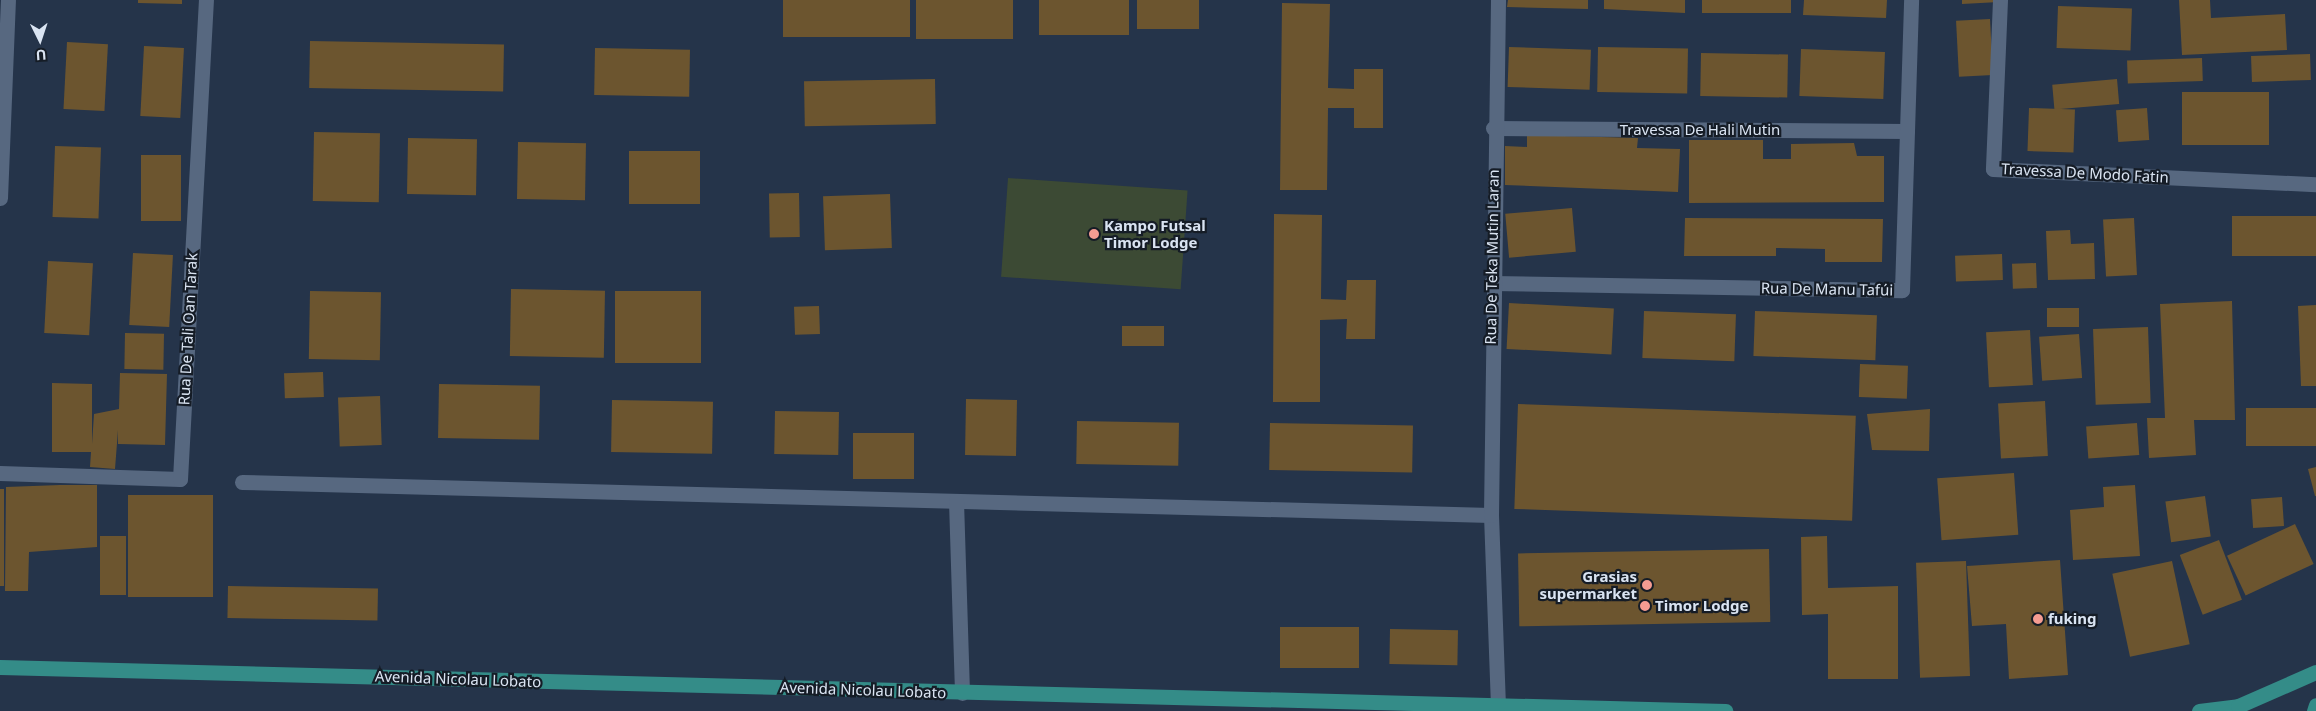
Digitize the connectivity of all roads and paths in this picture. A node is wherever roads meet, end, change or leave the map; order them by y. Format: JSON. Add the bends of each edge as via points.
{"nodes":[{"id":1,"x":8,"y":0,"type":"edge"},
{"id":2,"x":206,"y":0,"type":"edge"},
{"id":3,"x":1498,"y":0,"type":"edge"},
{"id":4,"x":1911,"y":0,"type":"edge"},
{"id":5,"x":2000,"y":0,"type":"edge"},
{"id":6,"x":1493,"y":128,"type":"junction"},
{"id":7,"x":1907,"y":131,"type":"junction"},
{"id":8,"x":2316,"y":184,"type":"edge"},
{"id":9,"x":0,"y":198,"type":"edge"},
{"id":10,"x":1491,"y":283,"type":"junction"},
{"id":11,"x":0,"y":473,"type":"edge"},
{"id":12,"x":242,"y":482,"type":"dead end"},
{"id":13,"x":956,"y":501,"type":"junction"},
{"id":14,"x":1491,"y":515,"type":"junction"},
{"id":15,"x":0,"y":667,"type":"edge"},
{"id":16,"x":2316,"y":672,"type":"edge"},
{"id":17,"x":962,"y":693,"type":"junction"},
{"id":18,"x":1498,"y":702,"type":"junction"},
{"id":19,"x":2316,"y":705,"type":"edge"},
{"id":20,"x":1725,"y":711,"type":"edge"},
{"id":21,"x":2199,"y":711,"type":"edge"},
{"id":22,"x":2314,"y":711,"type":"edge"}],
"edges":[{"from":1,"to":9,"type":"street"},
{"from":2,"to":11,"type":"street","name":"Rua De Tali Oan Tarak","via":[[180,479]]},
{"from":3,"to":6,"type":"street","name":"Rua De Teka Mutin Laran"},
{"from":4,"to":7,"type":"street","name":"Rua De Manu Tafúi"},
{"from":5,"to":8,"type":"street","name":"Travessa De Modo Fatin","via":[[1993,169]]},
{"from":6,"to":7,"type":"street","name":"Travessa De Hali Mutin"},
{"from":6,"to":10,"type":"street","name":"Rua De Teka Mutin Laran"},
{"from":7,"to":10,"type":"street","name":"Rua De Manu Tafúi","via":[[1902,290]]},
{"from":10,"to":14,"type":"street","name":"Rua De Teka Mutin Laran"},
{"from":12,"to":13,"type":"street"},
{"from":13,"to":14,"type":"street"},
{"from":13,"to":17,"type":"street"},
{"from":14,"to":18,"type":"street","name":"Rua De Teka Mutin Laran"},
{"from":15,"to":17,"type":"main road","name":"Avenida Nicolau Lobato"},
{"from":16,"to":21,"type":"main road","via":[[2238,706]]},
{"from":17,"to":18,"type":"main road","name":"Avenida Nicolau Lobato"},
{"from":18,"to":20,"type":"main road","name":"Avenida Nicolau Lobato"},
{"from":19,"to":22,"type":"main road"}]}
